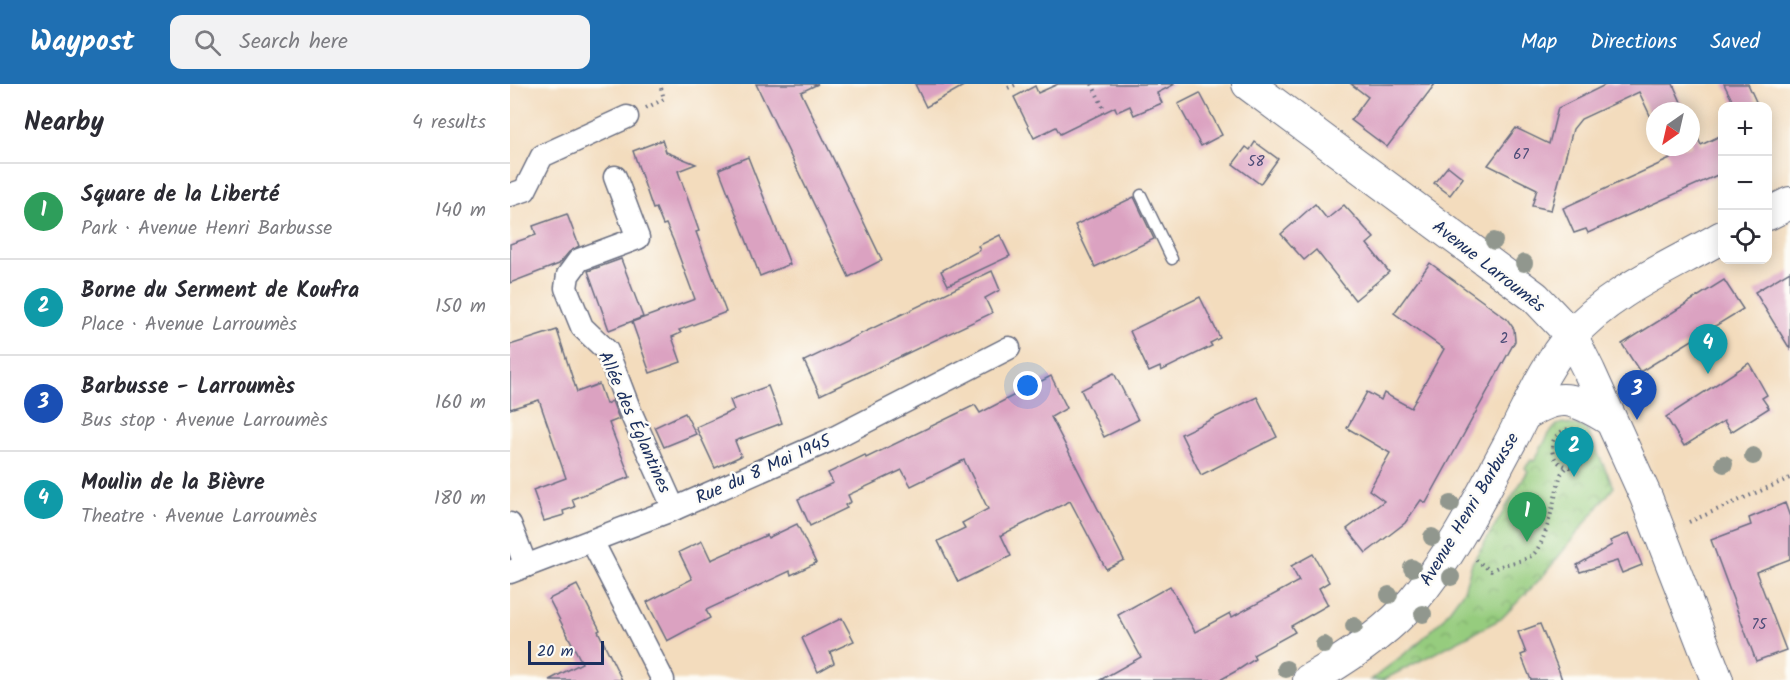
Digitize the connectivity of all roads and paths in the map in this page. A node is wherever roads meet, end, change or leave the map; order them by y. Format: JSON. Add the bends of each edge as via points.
{"nodes":[{"id":1,"x":660,"y":84,"type":"edge"},
{"id":2,"x":1017,"y":84,"type":"edge"},
{"id":3,"x":1092,"y":84,"type":"edge"},
{"id":4,"x":1248,"y":84,"type":"edge"},
{"id":5,"x":1008,"y":88,"type":"dead end"},
{"id":6,"x":1103,"y":107,"type":"dead end"},
{"id":7,"x":627,"y":117,"type":"joint"},
{"id":8,"x":615,"y":177,"type":"dead end"},
{"id":9,"x":510,"y":195,"type":"edge"},
{"id":10,"x":1142,"y":195,"type":"dead end"},
{"id":11,"x":1790,"y":203,"type":"edge"},
{"id":12,"x":1772,"y":212,"type":"edge"},
{"id":13,"x":1718,"y":239,"type":"edge"},
{"id":14,"x":1172,"y":259,"type":"dead end"},
{"id":15,"x":1571,"y":335,"type":"junction"},
{"id":16,"x":1009,"y":348,"type":"dead end"},
{"id":17,"x":1524,"y":415,"type":"junction"},
{"id":18,"x":1609,"y":418,"type":"junction"},
{"id":19,"x":1567,"y":467,"type":"junction"},
{"id":20,"x":1790,"y":478,"type":"edge"},
{"id":21,"x":674,"y":509,"type":"junction"},
{"id":22,"x":1689,"y":522,"type":"dead end"},
{"id":23,"x":510,"y":524,"type":"edge"},
{"id":24,"x":592,"y":541,"type":"junction"},
{"id":25,"x":1471,"y":557,"type":"dead end"},
{"id":26,"x":518,"y":569,"type":"edge"},
{"id":27,"x":663,"y":680,"type":"edge"},
{"id":28,"x":1309,"y":680,"type":"edge"},
{"id":29,"x":1717,"y":680,"type":"edge"}],
"edges":[{"from":1,"to":7,"type":"path","via":[[664,99]]},
{"from":2,"to":5,"type":"path"},
{"from":3,"to":6,"type":"path"},
{"from":4,"to":15,"type":"main road","name":"Avenue Larroumès","via":[[1535,297]]},
{"from":7,"to":9,"type":"street","via":[[542,156],[525,190]]},
{"from":8,"to":21,"type":"street","name":"Allée des Églantines","via":[[638,238],[579,260],[568,275],[566,288],[582,327],[607,351]]},
{"from":10,"to":14,"type":"lane"},
{"from":11,"to":12,"type":"main road"},
{"from":13,"to":15,"type":"main road","name":"Avenue Henri Barbusse","via":[[1611,300]]},
{"from":15,"to":17,"type":"main road","name":"Avenue Henri Barbusse","via":[[1546,371]]},
{"from":15,"to":18,"type":"main road","name":"Avenue Larroumès"},
{"from":16,"to":21,"type":"street","name":"Rue du 8 Mai 1945","via":[[828,441]]},
{"from":17,"to":18,"type":"main road","via":[[1553,399],[1584,404]]},
{"from":17,"to":28,"type":"main road","name":"Avenue Henri Barbusse","via":[[1444,558],[1413,601],[1363,644]]},
{"from":18,"to":29,"type":"main road","name":"Avenue Larroumès","via":[[1646,497]]},
{"from":19,"to":19,"type":"path","via":[[1582,465],[1589,455],[1586,437],[1576,430],[1563,430],[1551,445],[1554,458]]},
{"from":19,"to":25,"type":"path","via":[[1561,474],[1543,544],[1534,555],[1491,570]]},
{"from":20,"to":22,"type":"path"},
{"from":21,"to":24,"type":"street","name":"Rue du 8 Mai 1945"},
{"from":23,"to":26,"type":"street"},
{"from":24,"to":26,"type":"street","name":"Rue du 8 Mai 1945"},
{"from":24,"to":27,"type":"street"}]}
